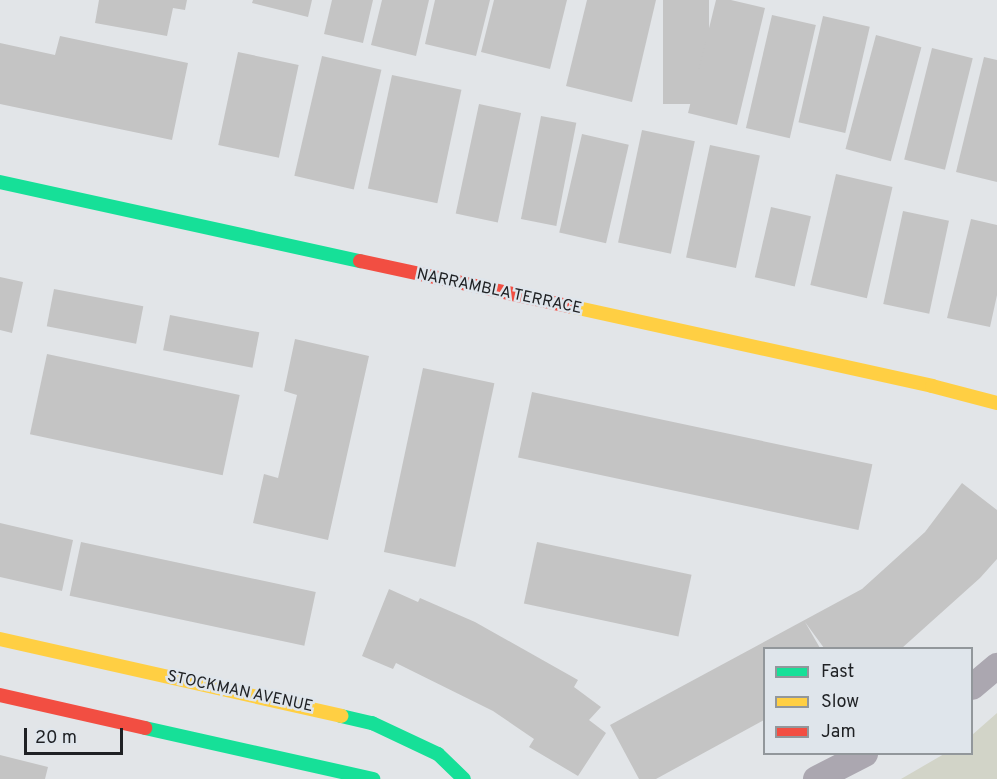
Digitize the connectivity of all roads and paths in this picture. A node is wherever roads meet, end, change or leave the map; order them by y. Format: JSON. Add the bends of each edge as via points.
{"nodes":[{"id":1,"x":0,"y":182,"type":"edge"},
{"id":2,"x":997,"y":403,"type":"edge"},
{"id":3,"x":0,"y":639,"type":"edge"},
{"id":4,"x":997,"y":666,"type":"edge"},
{"id":5,"x":973,"y":686,"type":"edge"},
{"id":6,"x":0,"y":695,"type":"edge"},
{"id":7,"x":861,"y":755,"type":"edge"},
{"id":8,"x":373,"y":779,"type":"edge"},
{"id":9,"x":464,"y":779,"type":"edge"},
{"id":10,"x":816,"y":779,"type":"edge"}],
"edges":[{"from":1,"to":2,"type":"street","name":"NARRAMBLA TERRACE"},
{"from":3,"to":9,"type":"street","name":"STOCKMAN AVENUE","via":[[372,723],[438,754]]},
{"from":4,"to":5,"type":"street"},
{"from":6,"to":8,"type":"street"},
{"from":7,"to":10,"type":"street"}]}
